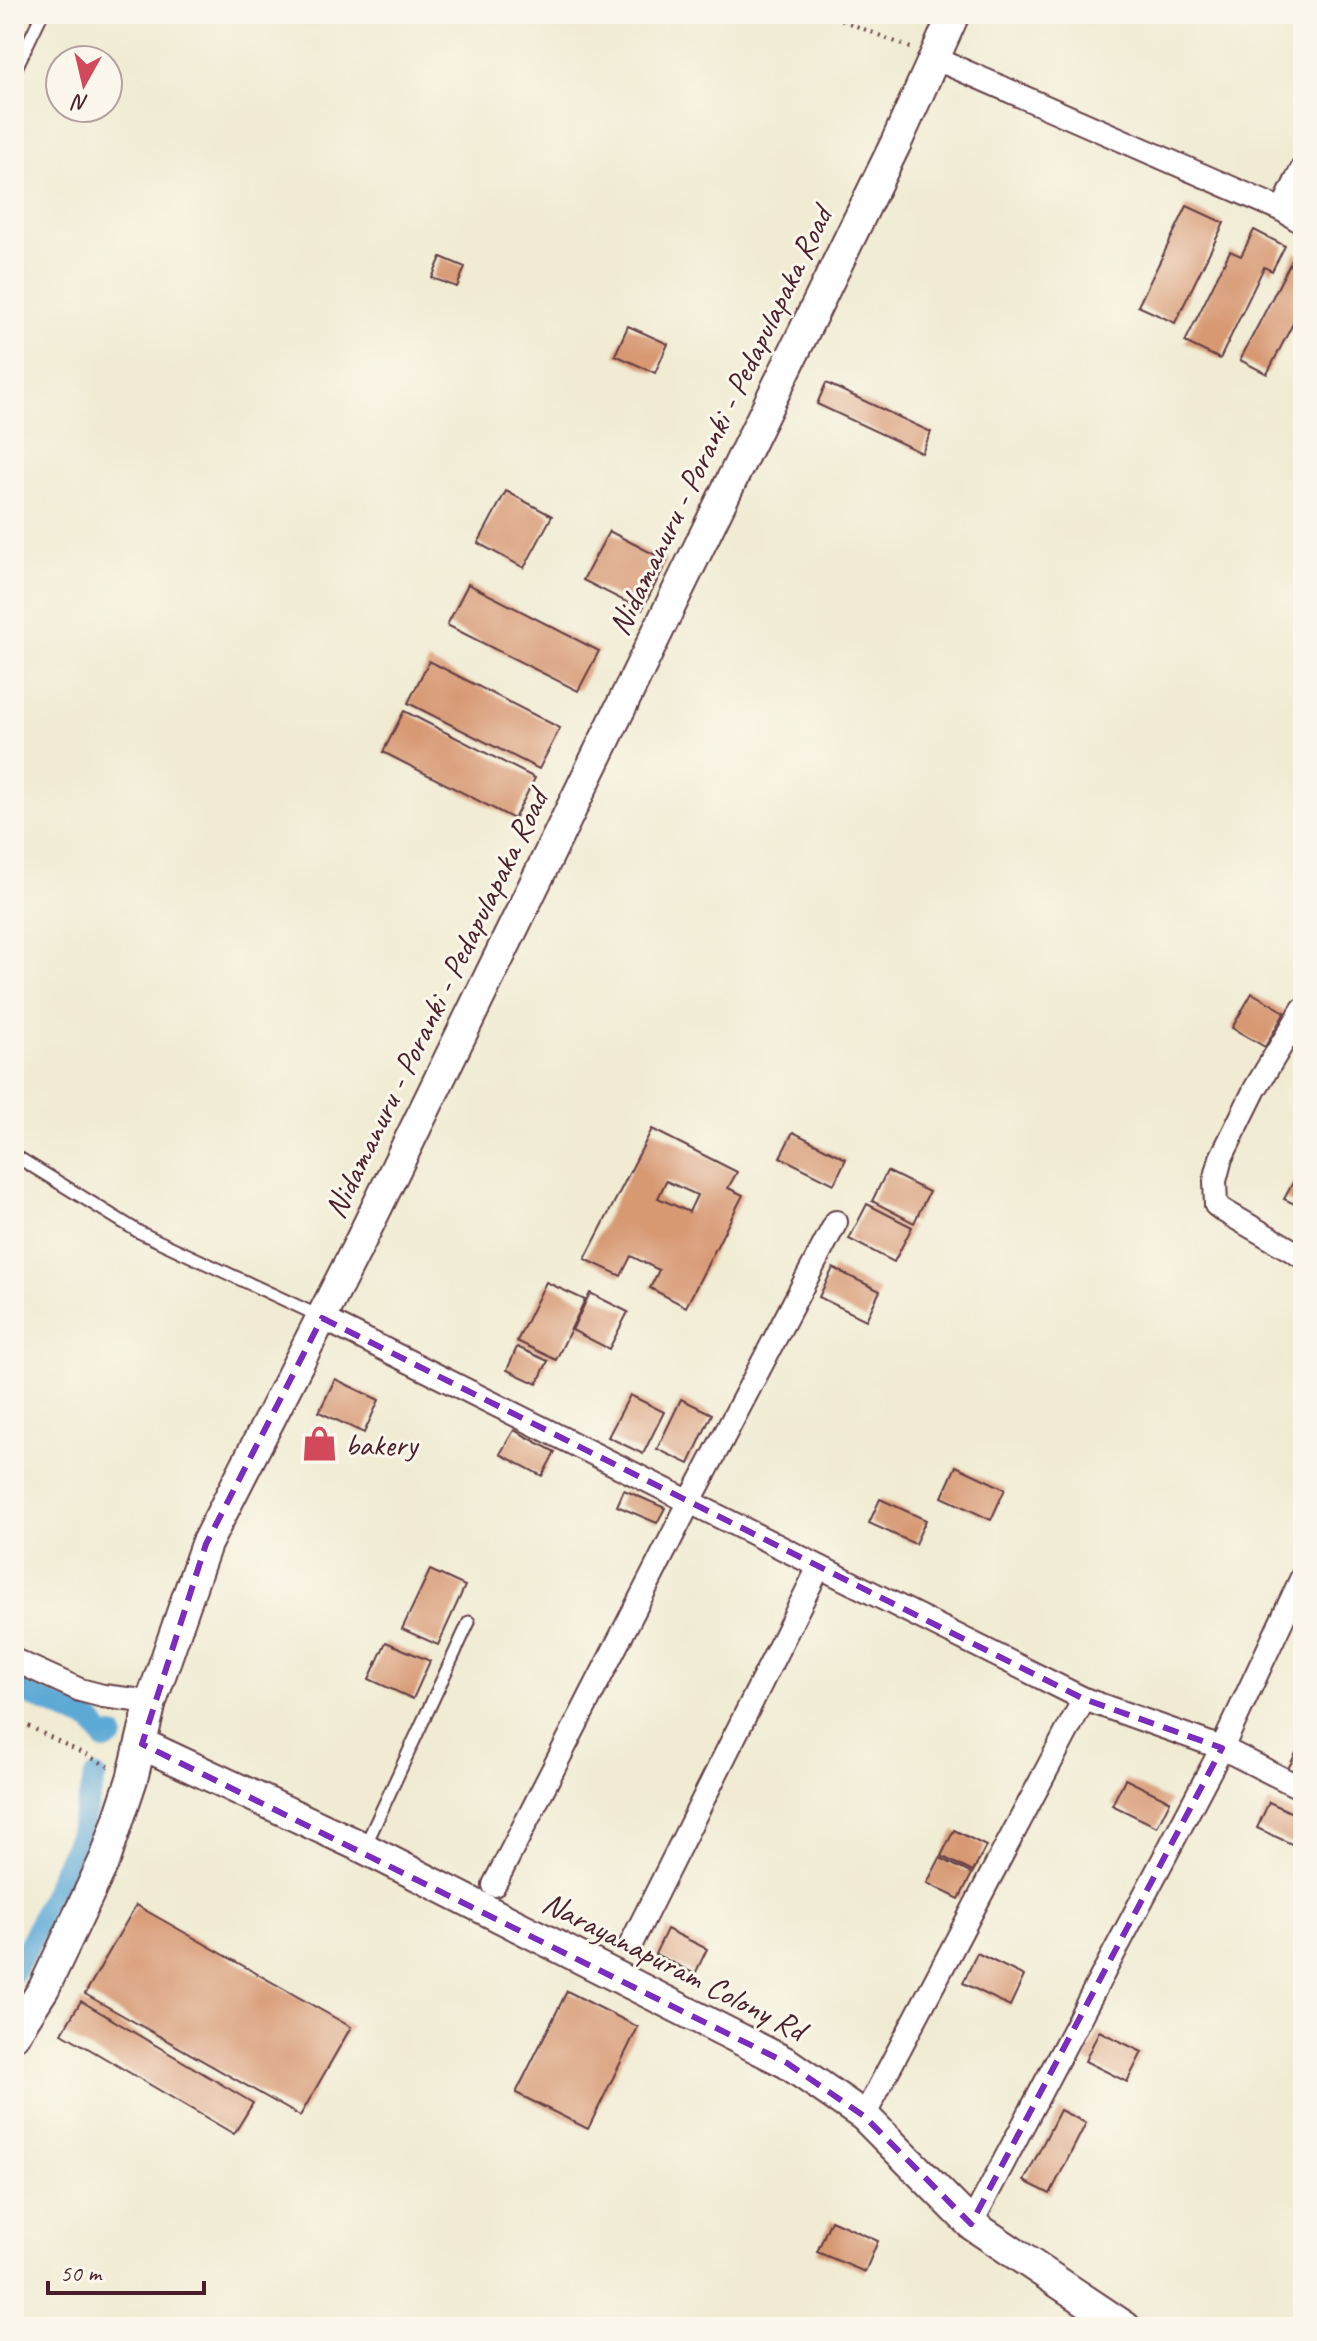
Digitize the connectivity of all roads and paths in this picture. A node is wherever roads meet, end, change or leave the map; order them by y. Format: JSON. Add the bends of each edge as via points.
{"nodes":[{"id":1,"x":42,"y":14,"type":"edge"},
{"id":2,"x":827,"y":14,"type":"edge"},
{"id":3,"x":954,"y":14,"type":"edge"},
{"id":4,"x":934,"y":58,"type":"junction"},
{"id":5,"x":14,"y":72,"type":"edge"},
{"id":6,"x":1303,"y":167,"type":"edge"},
{"id":7,"x":1282,"y":210,"type":"junction"},
{"id":8,"x":1303,"y":223,"type":"edge"},
{"id":9,"x":1303,"y":1009,"type":"edge"},
{"id":10,"x":14,"y":1155,"type":"edge"},
{"id":11,"x":836,"y":1222,"type":"dead end"},
{"id":12,"x":1303,"y":1257,"type":"edge"},
{"id":13,"x":322,"y":1318,"type":"junction"},
{"id":14,"x":689,"y":1503,"type":"junction"},
{"id":15,"x":819,"y":1567,"type":"junction"},
{"id":16,"x":1303,"y":1575,"type":"edge"},
{"id":17,"x":469,"y":1622,"type":"dead end"},
{"id":18,"x":14,"y":1660,"type":"edge"},
{"id":19,"x":1084,"y":1699,"type":"junction"},
{"id":20,"x":151,"y":1702,"type":"junction"},
{"id":21,"x":14,"y":1719,"type":"edge"},
{"id":22,"x":142,"y":1744,"type":"junction"},
{"id":23,"x":1222,"y":1748,"type":"junction"},
{"id":24,"x":132,"y":1779,"type":"junction"},
{"id":25,"x":1303,"y":1789,"type":"edge"},
{"id":26,"x":364,"y":1848,"type":"junction"},
{"id":27,"x":494,"y":1885,"type":"dead end"},
{"id":28,"x":631,"y":1944,"type":"dead end"},
{"id":29,"x":14,"y":2035,"type":"edge"},
{"id":30,"x":864,"y":2116,"type":"junction"},
{"id":31,"x":971,"y":2224,"type":"junction"},
{"id":32,"x":1125,"y":2327,"type":"edge"}],
"edges":[{"from":1,"to":5,"type":"lane"},
{"from":2,"to":4,"type":"path"},
{"from":3,"to":4,"type":"main road","name":"Nidamanuru - Poranki - Pedapulapaka Road"},
{"from":4,"to":7,"type":"street"},
{"from":4,"to":13,"type":"main road","name":"Nidamanuru - Poranki - Pedapulapaka Road"},
{"from":6,"to":7,"type":"street"},
{"from":7,"to":8,"type":"street"},
{"from":9,"to":12,"type":"street","via":[[1221,1158],[1214,1193],[1216,1205],[1224,1211]]},
{"from":10,"to":13,"type":"lane","via":[[139,1232]]},
{"from":11,"to":14,"type":"street"},
{"from":13,"to":14,"type":"street"},
{"from":13,"to":20,"type":"main road","name":"Nidamanuru - Poranki - Pedapulapaka Road","via":[[206,1544]]},
{"from":14,"to":15,"type":"street"},
{"from":14,"to":27,"type":"street"},
{"from":15,"to":19,"type":"street"},
{"from":15,"to":28,"type":"street"},
{"from":16,"to":23,"type":"street"},
{"from":17,"to":26,"type":"lane"},
{"from":18,"to":20,"type":"street","via":[[80,1690]]},
{"from":19,"to":23,"type":"street"},
{"from":19,"to":30,"type":"street"},
{"from":20,"to":22,"type":"main road","name":"Nidamanuru - Poranki - Pedapulapaka Road"},
{"from":21,"to":24,"type":"path"},
{"from":22,"to":24,"type":"main road","name":"Nidamanuru - Poranki - Pedapulapaka Road"},
{"from":22,"to":26,"type":"main road","name":"Narayanapuram Colony Rd"},
{"from":23,"to":25,"type":"street"},
{"from":23,"to":31,"type":"street"},
{"from":24,"to":29,"type":"main road","name":"Nidamanuru - Poranki - Pedapulapaka Road","via":[[80,1916]]},
{"from":26,"to":30,"type":"main road","name":"Narayanapuram Colony Rd","via":[[787,2063]]},
{"from":30,"to":31,"type":"main road","name":"Narayanapuram Colony Rd"},
{"from":31,"to":32,"type":"main road","name":"Narayanapuram Colony Rd"}]}
